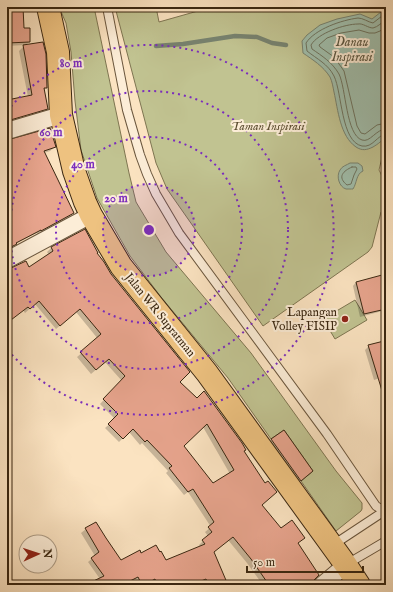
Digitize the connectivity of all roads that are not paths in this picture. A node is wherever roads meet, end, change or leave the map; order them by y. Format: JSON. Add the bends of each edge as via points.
{"nodes":[{"id":1,"x":48,"y":7,"type":"edge"},
{"id":2,"x":107,"y":7,"type":"edge"},
{"id":3,"x":61,"y":115,"type":"junction"},
{"id":4,"x":7,"y":131,"type":"edge"},
{"id":5,"x":91,"y":215,"type":"junction"},
{"id":6,"x":7,"y":260,"type":"edge"},
{"id":7,"x":386,"y":510,"type":"edge"},
{"id":8,"x":386,"y":541,"type":"edge"},
{"id":9,"x":332,"y":546,"type":"junction"},
{"id":10,"x":346,"y":565,"type":"junction"},
{"id":11,"x":322,"y":585,"type":"edge"},
{"id":12,"x":359,"y":585,"type":"edge"}],
"edges":[{"from":1,"to":3,"type":"highway","name":"Jalan WR Supratman","via":[[58,52]]},
{"from":2,"to":7,"type":"lane","via":[[127,110],[140,154],[156,194],[179,233],[327,434],[376,506]]},
{"from":3,"to":4,"type":"street"},
{"from":3,"to":5,"type":"highway","name":"Jalan WR Supratman","via":[[74,171]]},
{"from":5,"to":6,"type":"street"},
{"from":5,"to":9,"type":"highway","name":"Jalan WR Supratman","via":[[121,266],[207,373]]},
{"from":7,"to":9,"type":"lane"},
{"from":8,"to":10,"type":"lane"},
{"from":9,"to":10,"type":"highway","name":"Jalan WR Supratman"},
{"from":10,"to":11,"type":"street"},
{"from":10,"to":12,"type":"highway","name":"Jalan WR Supratman"}]}
